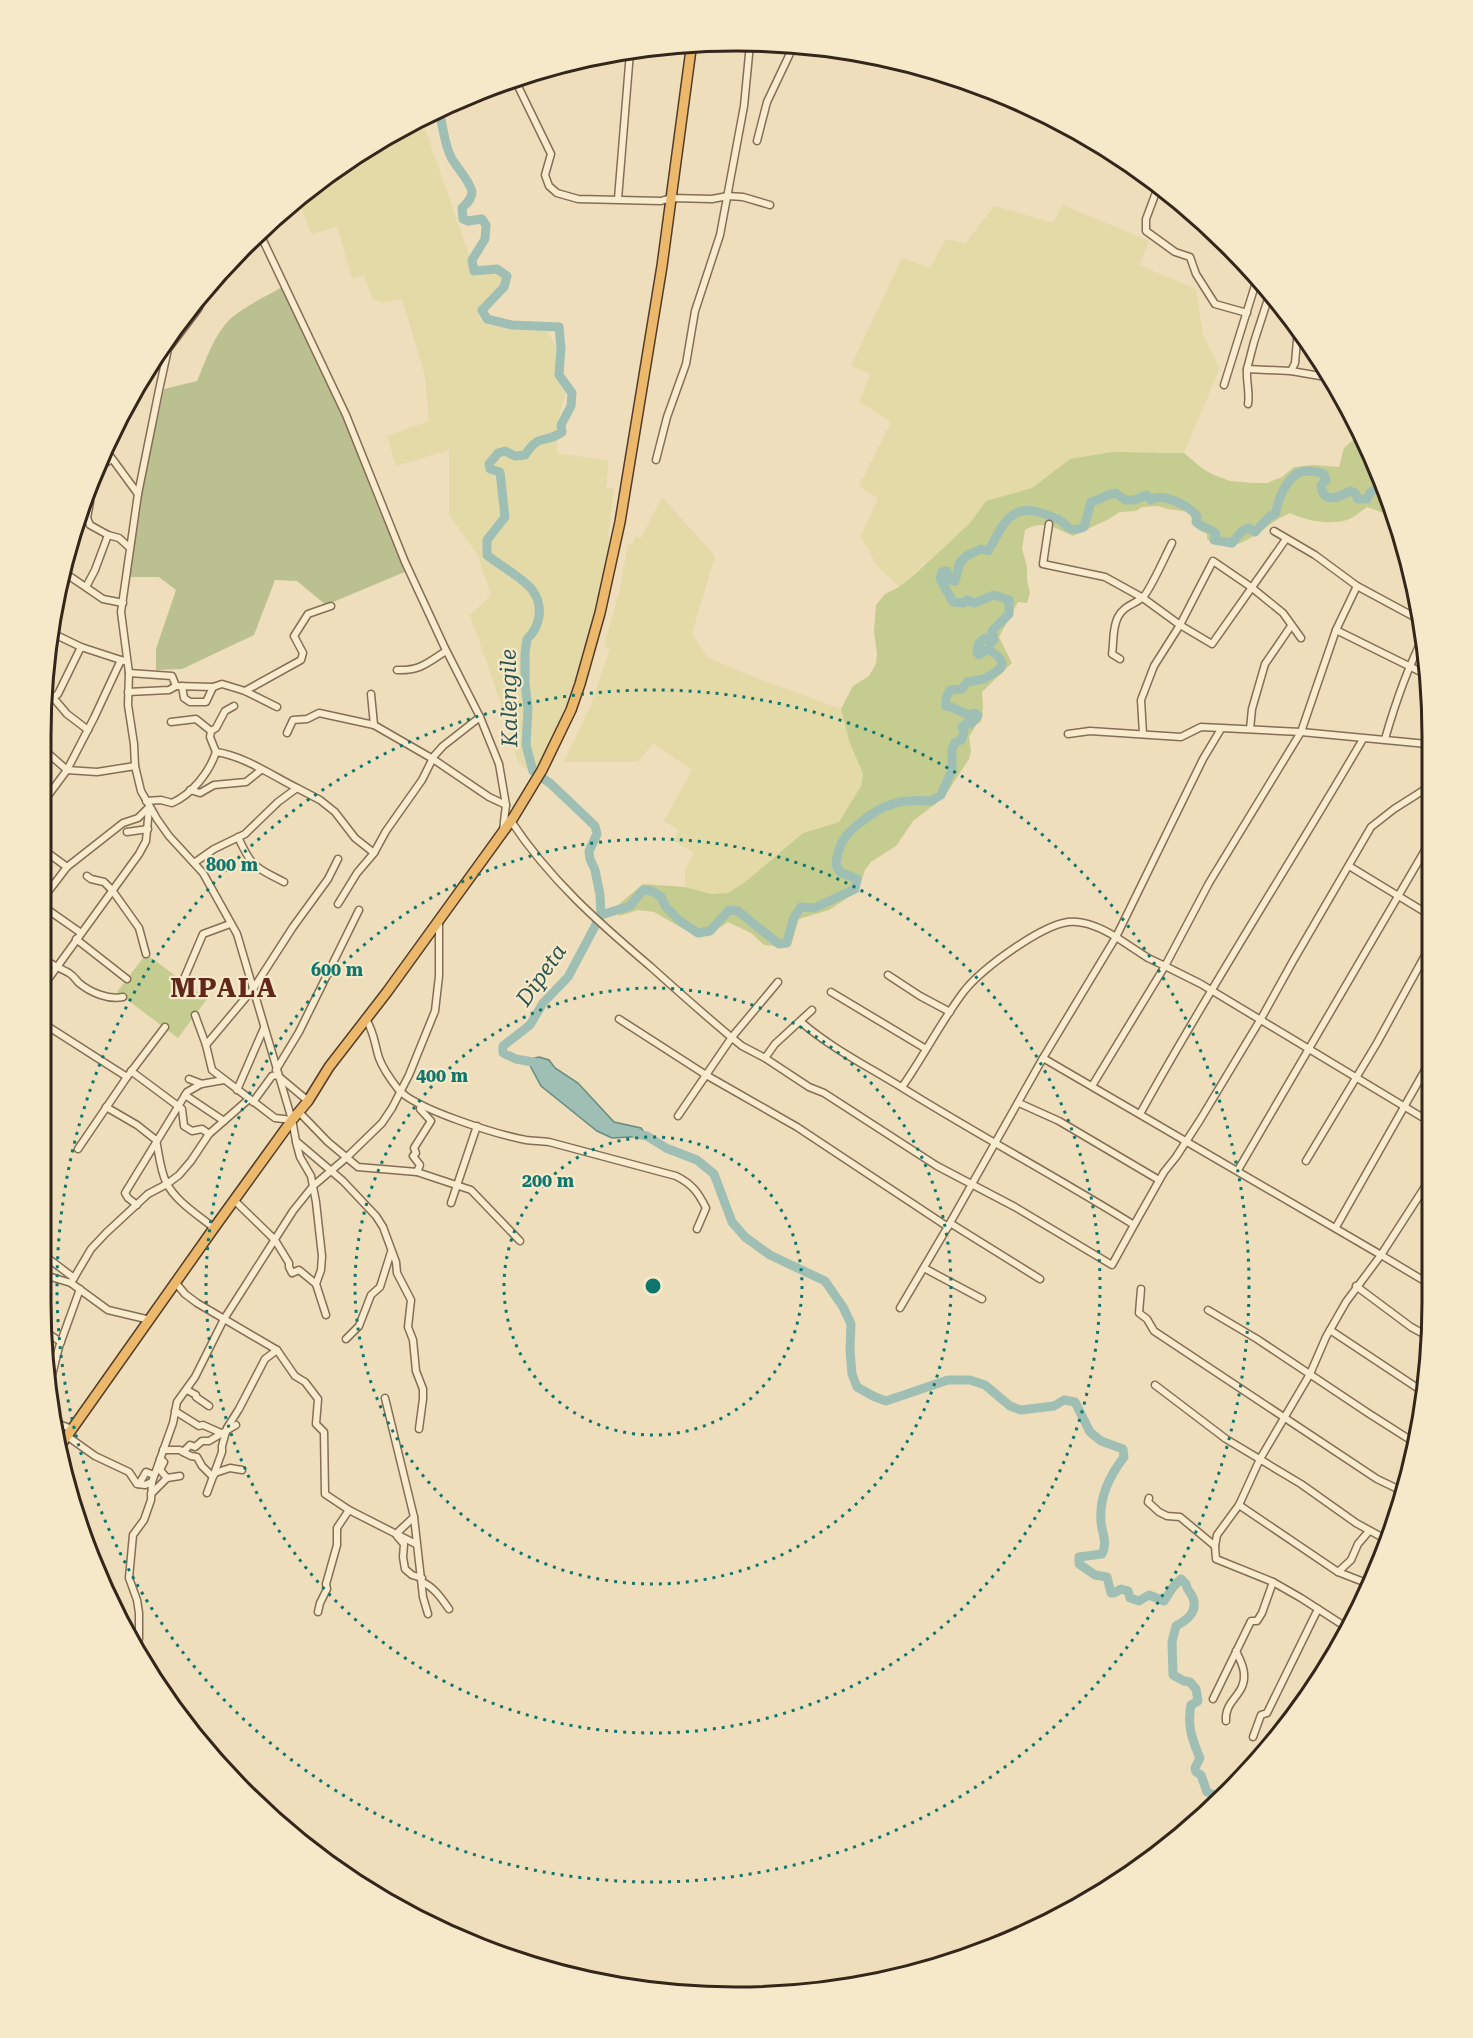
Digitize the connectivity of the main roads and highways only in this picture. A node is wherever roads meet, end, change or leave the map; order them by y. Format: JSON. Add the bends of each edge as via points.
{"nodes":[{"id":1,"x":691,"y":52,"type":"edge"},
{"id":2,"x":65,"y":1439,"type":"edge"}],
"edges":[{"from":1,"to":2,"type":"highway","via":[[662,266],[620,522],[600,613],[571,710],[536,782],[502,834],[328,1067],[308,1101]]}]}
